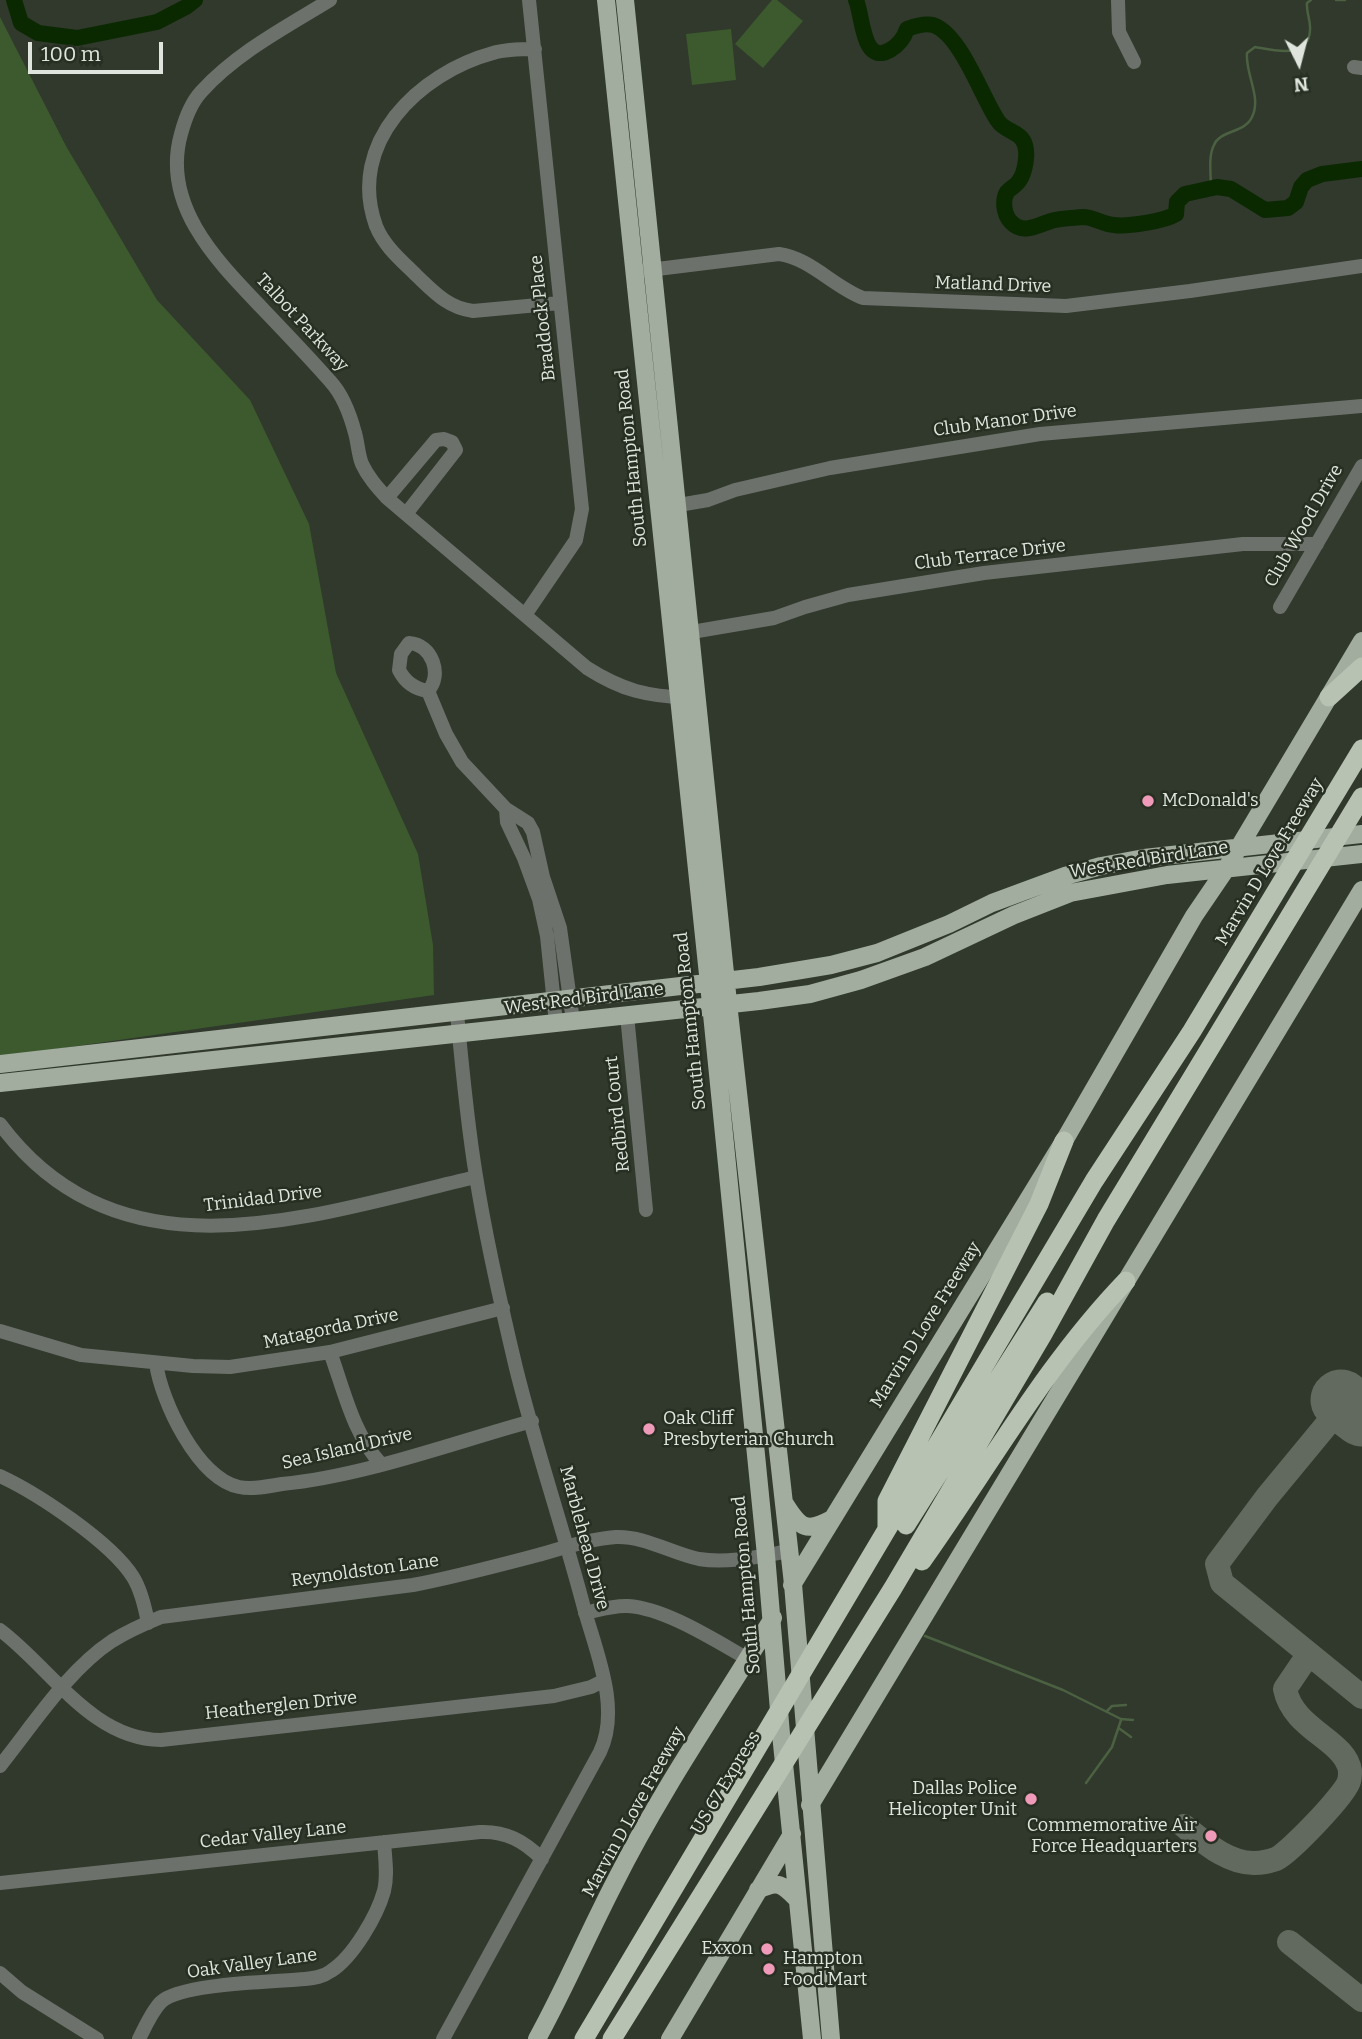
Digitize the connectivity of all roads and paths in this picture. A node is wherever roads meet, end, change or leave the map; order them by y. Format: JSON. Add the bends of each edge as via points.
{"nodes":[{"id":1,"x":330,"y":0,"type":"edge"},
{"id":2,"x":529,"y":0,"type":"edge"},
{"id":3,"x":606,"y":0,"type":"edge"},
{"id":4,"x":625,"y":0,"type":"edge"},
{"id":5,"x":1118,"y":0,"type":"edge"},
{"id":6,"x":535,"y":49,"type":"junction"},
{"id":7,"x":1134,"y":62,"type":"dead end"},
{"id":8,"x":1362,"y":266,"type":"edge"},
{"id":9,"x":653,"y":269,"type":"junction"},
{"id":10,"x":633,"y":272,"type":"junction"},
{"id":11,"x":560,"y":303,"type":"junction"},
{"id":12,"x":665,"y":383,"type":"junction"},
{"id":13,"x":645,"y":385,"type":"junction"},
{"id":14,"x":1362,"y":405,"type":"edge"},
{"id":15,"x":1362,"y":466,"type":"edge"},
{"id":16,"x":387,"y":498,"type":"junction"},
{"id":17,"x":678,"y":506,"type":"junction"},
{"id":18,"x":659,"y":508,"type":"junction"},
{"id":19,"x":406,"y":514,"type":"junction"},
{"id":20,"x":1317,"y":544,"type":"junction"},
{"id":21,"x":1280,"y":607,"type":"dead end"},
{"id":22,"x":525,"y":615,"type":"junction"},
{"id":23,"x":691,"y":632,"type":"junction"},
{"id":24,"x":672,"y":635,"type":"junction"},
{"id":25,"x":1362,"y":640,"type":"edge"},
{"id":26,"x":1362,"y":667,"type":"edge"},
{"id":27,"x":428,"y":691,"type":"dead end"},
{"id":28,"x":1328,"y":696,"type":"junction"},
{"id":29,"x":678,"y":698,"type":"junction"},
{"id":30,"x":697,"y":698,"type":"junction"},
{"id":31,"x":1362,"y":749,"type":"edge"},
{"id":32,"x":1362,"y":797,"type":"edge"},
{"id":33,"x":506,"y":809,"type":"junction"},
{"id":34,"x":1362,"y":834,"type":"edge"},
{"id":35,"x":1238,"y":848,"type":"junction"},
{"id":36,"x":537,"y":849,"type":"junction"},
{"id":37,"x":1362,"y":854,"type":"edge"},
{"id":38,"x":524,"y":858,"type":"junction"},
{"id":39,"x":1101,"y":866,"type":"junction"},
{"id":40,"x":1226,"y":869,"type":"junction"},
{"id":41,"x":1167,"y":875,"type":"junction"},
{"id":42,"x":1106,"y":886,"type":"junction"},
{"id":43,"x":1362,"y":890,"type":"edge"},
{"id":44,"x":542,"y":891,"type":"junction"},
{"id":45,"x":1194,"y":916,"type":"junction"},
{"id":46,"x":917,"y":937,"type":"junction"},
{"id":47,"x":925,"y":957,"type":"junction"},
{"id":48,"x":717,"y":983,"type":"junction"},
{"id":49,"x":563,"y":1001,"type":"junction"},
{"id":50,"x":719,"y":1005,"type":"junction"},
{"id":51,"x":457,"y":1013,"type":"junction"},
{"id":52,"x":627,"y":1015,"type":"junction"},
{"id":53,"x":423,"y":1016,"type":"junction"},
{"id":54,"x":565,"y":1022,"type":"junction"},
{"id":55,"x":459,"y":1034,"type":"junction"},
{"id":56,"x":425,"y":1038,"type":"junction"},
{"id":57,"x":0,"y":1064,"type":"edge"},
{"id":58,"x":0,"y":1083,"type":"edge"},
{"id":59,"x":0,"y":1124,"type":"edge"},
{"id":60,"x":1064,"y":1141,"type":"junction"},
{"id":61,"x":476,"y":1177,"type":"junction"},
{"id":62,"x":646,"y":1210,"type":"dead end"},
{"id":63,"x":1106,"y":1220,"type":"junction"},
{"id":64,"x":757,"y":1268,"type":"junction"},
{"id":65,"x":737,"y":1270,"type":"junction"},
{"id":66,"x":1126,"y":1281,"type":"junction"},
{"id":67,"x":503,"y":1308,"type":"junction"},
{"id":68,"x":763,"y":1322,"type":"junction"},
{"id":69,"x":743,"y":1324,"type":"junction"},
{"id":70,"x":0,"y":1331,"type":"edge"},
{"id":71,"x":330,"y":1352,"type":"junction"},
{"id":72,"x":156,"y":1363,"type":"junction"},
{"id":73,"x":532,"y":1421,"type":"junction"},
{"id":74,"x":381,"y":1464,"type":"junction"},
{"id":75,"x":0,"y":1476,"type":"edge"},
{"id":76,"x":783,"y":1500,"type":"junction"},
{"id":77,"x":832,"y":1519,"type":"junction"},
{"id":78,"x":820,"y":1540,"type":"junction"},
{"id":79,"x":889,"y":1541,"type":"junction"},
{"id":80,"x":568,"y":1547,"type":"junction"},
{"id":81,"x":789,"y":1551,"type":"junction"},
{"id":82,"x":766,"y":1555,"type":"junction"},
{"id":83,"x":793,"y":1584,"type":"junction"},
{"id":84,"x":893,"y":1588,"type":"junction"},
{"id":85,"x":585,"y":1613,"type":"junction"},
{"id":86,"x":772,"y":1620,"type":"junction"},
{"id":87,"x":148,"y":1623,"type":"junction"},
{"id":88,"x":0,"y":1630,"type":"edge"},
{"id":89,"x":748,"y":1659,"type":"junction"},
{"id":90,"x":603,"y":1681,"type":"junction"},
{"id":91,"x":62,"y":1689,"type":"junction"},
{"id":92,"x":758,"y":1757,"type":"junction"},
{"id":93,"x":0,"y":1766,"type":"edge"},
{"id":94,"x":810,"y":1805,"type":"junction"},
{"id":95,"x":791,"y":1836,"type":"junction"},
{"id":96,"x":384,"y":1842,"type":"junction"},
{"id":97,"x":541,"y":1859,"type":"junction"},
{"id":98,"x":0,"y":1883,"type":"edge"},
{"id":99,"x":758,"y":1890,"type":"junction"},
{"id":100,"x":798,"y":1900,"type":"junction"},
{"id":101,"x":0,"y":1973,"type":"edge"},
{"id":102,"x":97,"y":2039,"type":"edge"},
{"id":103,"x":139,"y":2039,"type":"edge"},
{"id":104,"x":443,"y":2039,"type":"edge"},
{"id":105,"x":537,"y":2039,"type":"edge"},
{"id":106,"x":584,"y":2039,"type":"edge"},
{"id":107,"x":598,"y":2039,"type":"edge"},
{"id":108,"x":612,"y":2039,"type":"edge"},
{"id":109,"x":670,"y":2039,"type":"edge"},
{"id":110,"x":812,"y":2039,"type":"edge"},
{"id":111,"x":831,"y":2039,"type":"edge"}],
"edges":[{"from":1,"to":16,"type":"street","name":"Talbot Parkway","via":[[229,66],[200,94],[186,117],[177,149],[178,186],[196,230],[215,257],[337,389],[350,415],[361,461]]},
{"from":2,"to":6,"type":"street","name":"Braddock Place"},
{"from":3,"to":10,"type":"main road","name":"South Hampton Road"},
{"from":4,"to":9,"type":"main road","name":"South Hampton Road"},
{"from":5,"to":7,"type":"street","via":[[1119,32]]},
{"from":6,"to":11,"type":"street","name":"Braddock Place"},
{"from":6,"to":11,"type":"street","via":[[494,52],[464,63],[408,101],[387,125],[376,148],[372,201],[383,239],[447,303],[473,311]]},
{"from":8,"to":9,"type":"street","name":"Matland Drive","via":[[1049,307],[863,298],[779,254]]},
{"from":9,"to":10,"type":"street","name":"Matland Drive"},
{"from":9,"to":12,"type":"main road","name":"South Hampton Road"},
{"from":10,"to":13,"type":"main road","name":"South Hampton Road"},
{"from":11,"to":22,"type":"street","name":"Braddock Place","via":[[581,521],[570,550]]},
{"from":12,"to":13,"type":"main road"},
{"from":12,"to":17,"type":"main road","name":"South Hampton Road"},
{"from":13,"to":18,"type":"main road","name":"South Hampton Road"},
{"from":14,"to":17,"type":"street","name":"Club Manor Drive","via":[[1027,436],[830,468]]},
{"from":15,"to":20,"type":"street","name":"Club Wood Drive"},
{"from":16,"to":19,"type":"street","name":"Talbot Parkway"},
{"from":16,"to":19,"type":"street","via":[[436,440],[452,442],[456,450]]},
{"from":17,"to":18,"type":"street","name":"Club Manor Drive"},
{"from":17,"to":23,"type":"main road","name":"South Hampton Road"},
{"from":18,"to":24,"type":"main road","name":"South Hampton Road"},
{"from":19,"to":22,"type":"street","name":"Talbot Parkway"},
{"from":20,"to":21,"type":"street","name":"Club Wood Drive"},
{"from":20,"to":23,"type":"street","name":"Club Terrace Drive","via":[[1243,544],[984,573],[848,595],[774,618]]},
{"from":22,"to":29,"type":"street","name":"Talbot Parkway","via":[[602,677],[656,697]]},
{"from":23,"to":24,"type":"street","name":"Club Terrace Drive"},
{"from":23,"to":30,"type":"main road","name":"South Hampton Road"},
{"from":24,"to":29,"type":"main road","name":"South Hampton Road"},
{"from":25,"to":28,"type":"main road","name":"Marvin D Love Freeway"},
{"from":26,"to":28,"type":"highway"},
{"from":27,"to":33,"type":"street","via":[[462,762]]},
{"from":28,"to":35,"type":"main road","name":"Marvin D Love Freeway"},
{"from":29,"to":30,"type":"street","name":"Talbot Parkway"},
{"from":29,"to":48,"type":"main road","name":"South Hampton Road"},
{"from":30,"to":48,"type":"main road","name":"South Hampton Road"},
{"from":31,"to":79,"type":"highway","name":"Marvin D Love Freeway","via":[[1192,1031],[1094,1181]]},
{"from":32,"to":63,"type":"highway"},
{"from":33,"to":36,"type":"street","via":[[528,823]]},
{"from":33,"to":38,"type":"street","via":[[507,822]]},
{"from":34,"to":35,"type":"main road","name":"West Red Bird Lane"},
{"from":35,"to":39,"type":"main road","name":"West Red Bird Lane"},
{"from":35,"to":40,"type":"main road","name":"Marvin D Love Freeway"},
{"from":36,"to":38,"type":"street"},
{"from":36,"to":44,"type":"street"},
{"from":37,"to":40,"type":"main road","name":"West Red Bird Lane"},
{"from":38,"to":44,"type":"street"},
{"from":39,"to":42,"type":"main road"},
{"from":39,"to":46,"type":"main road","name":"West Red Bird Lane","via":[[1014,894]]},
{"from":40,"to":41,"type":"main road","name":"West Red Bird Lane"},
{"from":40,"to":45,"type":"main road","name":"Marvin D Love Freeway"},
{"from":41,"to":42,"type":"main road","name":"West Red Bird Lane"},
{"from":41,"to":45,"type":"main road","via":[[1182,876],[1195,887]]},
{"from":42,"to":47,"type":"main road","name":"West Red Bird Lane","via":[[1047,901]]},
{"from":43,"to":66,"type":"main road"},
{"from":44,"to":49,"type":"street"},
{"from":45,"to":60,"type":"main road","name":"Marvin D Love Freeway"},
{"from":46,"to":47,"type":"main road"},
{"from":46,"to":48,"type":"main road","name":"West Red Bird Lane","via":[[831,965]]},
{"from":47,"to":50,"type":"main road","name":"West Red Bird Lane","via":[[810,994]]},
{"from":48,"to":49,"type":"main road","name":"West Red Bird Lane"},
{"from":48,"to":50,"type":"main road","name":"South Hampton Road"},
{"from":49,"to":51,"type":"main road","name":"West Red Bird Lane"},
{"from":49,"to":54,"type":"street"},
{"from":50,"to":52,"type":"main road","name":"West Red Bird Lane"},
{"from":50,"to":64,"type":"main road","name":"South Hampton Road"},
{"from":50,"to":65,"type":"main road","name":"South Hampton Road"},
{"from":51,"to":53,"type":"main road","name":"West Red Bird Lane"},
{"from":51,"to":55,"type":"street","name":"Marblehead Drive"},
{"from":52,"to":54,"type":"main road","name":"West Red Bird Lane"},
{"from":52,"to":62,"type":"street","name":"Redbird Court"},
{"from":53,"to":56,"type":"main road"},
{"from":53,"to":57,"type":"main road","name":"West Red Bird Lane"},
{"from":54,"to":55,"type":"main road","name":"West Red Bird Lane"},
{"from":55,"to":56,"type":"main road","name":"West Red Bird Lane"},
{"from":55,"to":61,"type":"street","name":"Marblehead Drive"},
{"from":56,"to":58,"type":"main road","name":"West Red Bird Lane"},
{"from":59,"to":61,"type":"street","name":"Trinidad Drive","via":[[30,1160],[81,1197],[125,1216],[167,1225],[231,1226],[304,1215]]},
{"from":60,"to":77,"type":"main road","name":"Marvin D Love Freeway"},
{"from":60,"to":79,"type":"highway","via":[[1039,1204],[887,1501]]},
{"from":61,"to":67,"type":"street","name":"Marblehead Drive"},
{"from":63,"to":79,"type":"highway"},
{"from":63,"to":84,"type":"highway"},
{"from":64,"to":65,"type":"main road"},
{"from":64,"to":68,"type":"main road","name":"South Hampton Road"},
{"from":65,"to":69,"type":"main road","name":"South Hampton Road"},
{"from":66,"to":84,"type":"highway","via":[[1094,1314],[922,1562]]},
{"from":66,"to":94,"type":"main road"},
{"from":67,"to":71,"type":"street","name":"Matagorda Drive"},
{"from":67,"to":73,"type":"street","name":"Marblehead Drive"},
{"from":68,"to":69,"type":"main road"},
{"from":68,"to":76,"type":"main road","name":"South Hampton Road"},
{"from":69,"to":82,"type":"main road","name":"South Hampton Road"},
{"from":70,"to":72,"type":"street","name":"Matagorda Drive","via":[[81,1355]]},
{"from":71,"to":72,"type":"street","name":"Matagorda Drive","via":[[230,1367]]},
{"from":71,"to":74,"type":"street","via":[[357,1428]]},
{"from":72,"to":74,"type":"street","name":"Sea Island Drive","via":[[165,1399],[185,1437],[212,1472],[229,1483],[246,1488],[292,1483]]},
{"from":73,"to":74,"type":"street","name":"Sea Island Drive"},
{"from":73,"to":80,"type":"street","name":"Marblehead Drive"},
{"from":75,"to":87,"type":"street","via":[[55,1507],[122,1563],[135,1579]]},
{"from":76,"to":77,"type":"main road","via":[[802,1525],[815,1528]]},
{"from":76,"to":81,"type":"main road","name":"South Hampton Road"},
{"from":77,"to":78,"type":"main road","name":"Marvin D Love Freeway"},
{"from":78,"to":81,"type":"main road"},
{"from":78,"to":83,"type":"main road","name":"Marvin D Love Freeway"},
{"from":79,"to":92,"type":"highway","name":"Marvin D Love Freeway"},
{"from":80,"to":82,"type":"street","name":"Reynoldston Lane","via":[[617,1537],[640,1539],[702,1559]]},
{"from":80,"to":85,"type":"street","name":"Marblehead Drive"},
{"from":80,"to":87,"type":"street","name":"Reynoldston Lane","via":[[413,1585],[161,1617]]},
{"from":81,"to":82,"type":"street","name":"Reynoldston Lane"},
{"from":81,"to":83,"type":"main road","name":"South Hampton Road"},
{"from":82,"to":86,"type":"main road","name":"South Hampton Road"},
{"from":83,"to":86,"type":"main road","name":"Marvin D Love Freeway"},
{"from":83,"to":94,"type":"main road","name":"South Hampton Road"},
{"from":84,"to":108,"type":"highway"},
{"from":85,"to":89,"type":"street","via":[[614,1606],[639,1607]]},
{"from":85,"to":90,"type":"street","name":"Marblehead Drive"},
{"from":86,"to":89,"type":"main road","name":"Marvin D Love Freeway"},
{"from":86,"to":95,"type":"main road","name":"South Hampton Road"},
{"from":87,"to":91,"type":"street","name":"Reynoldston Lane","via":[[110,1642]]},
{"from":88,"to":91,"type":"street","name":"Heatherglen Drive"},
{"from":89,"to":105,"type":"main road","name":"Marvin D Love Freeway","via":[[615,1882]]},
{"from":90,"to":91,"type":"street","name":"Heatherglen Drive","via":[[554,1696],[161,1740],[145,1740],[114,1728]]},
{"from":90,"to":97,"type":"street","name":"Marblehead Drive","via":[[608,1718],[604,1742]]},
{"from":91,"to":93,"type":"street","name":"Reynoldston Lane"},
{"from":92,"to":106,"type":"highway","name":"Marvin D Love Freeway"},
{"from":92,"to":107,"type":"highway","name":"US 67 Express"},
{"from":94,"to":95,"type":"main road"},
{"from":94,"to":111,"type":"main road","name":"South Hampton Road"},
{"from":95,"to":99,"type":"main road"},
{"from":95,"to":100,"type":"main road","name":"South Hampton Road"},
{"from":96,"to":97,"type":"street","name":"Cedar Valley Lane","via":[[494,1832],[518,1840]]},
{"from":96,"to":98,"type":"street","name":"Cedar Valley Lane"},
{"from":96,"to":103,"type":"street","name":"Oak Valley Lane","via":[[385,1888],[379,1907],[352,1950],[332,1971],[321,1977],[173,1995],[158,2006]]},
{"from":97,"to":104,"type":"street","name":"Marblehead Drive"},
{"from":99,"to":100,"type":"main road","via":[[779,1884]]},
{"from":99,"to":109,"type":"main road"},
{"from":100,"to":110,"type":"main road","name":"South Hampton Road"},
{"from":101,"to":102,"type":"street"}]}
